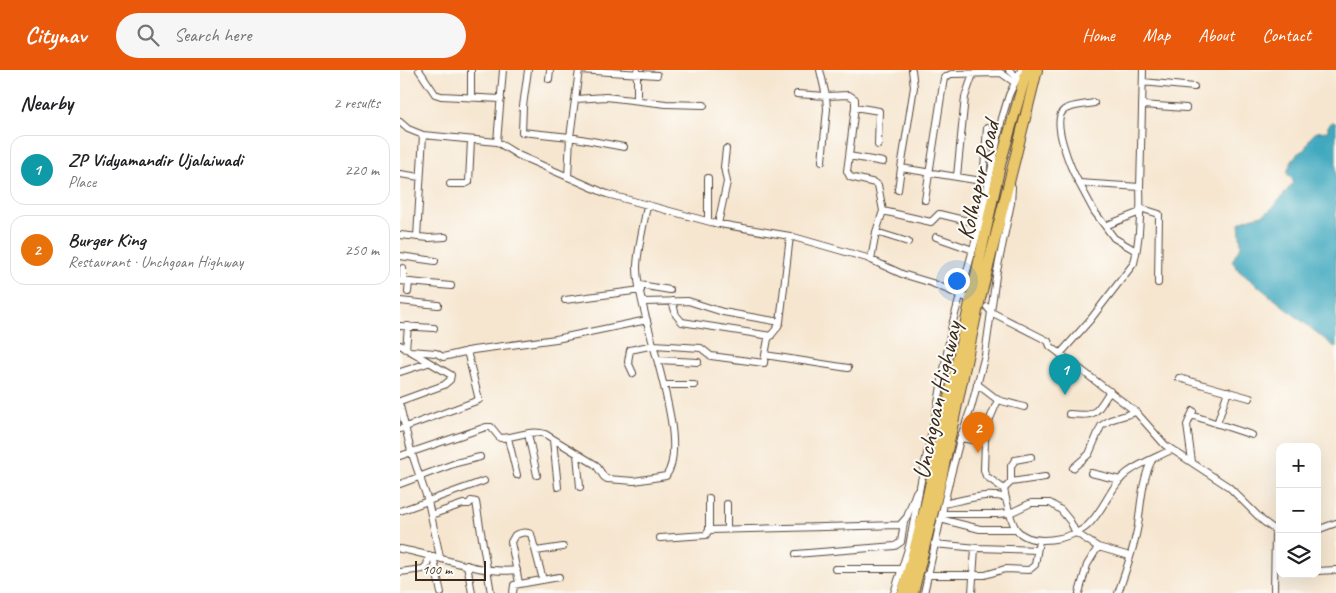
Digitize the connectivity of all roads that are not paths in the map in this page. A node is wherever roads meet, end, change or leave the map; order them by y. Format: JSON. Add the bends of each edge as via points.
{"nodes":[{"id":1,"x":419,"y":70,"type":"edge"},
{"id":2,"x":471,"y":70,"type":"edge"},
{"id":3,"x":503,"y":70,"type":"edge"},
{"id":4,"x":528,"y":70,"type":"edge"},
{"id":5,"x":550,"y":70,"type":"edge"},
{"id":6,"x":579,"y":70,"type":"edge"},
{"id":7,"x":820,"y":70,"type":"edge"},
{"id":8,"x":912,"y":70,"type":"edge"},
{"id":9,"x":1009,"y":70,"type":"edge"},
{"id":10,"x":1021,"y":70,"type":"edge"},
{"id":11,"x":1027,"y":70,"type":"edge"},
{"id":12,"x":1037,"y":70,"type":"edge"},
{"id":13,"x":1143,"y":70,"type":"edge"},
{"id":14,"x":637,"y":72,"type":"edge"},
{"id":15,"x":974,"y":74,"type":"junction"},
{"id":16,"x":657,"y":75,"type":"dead end"},
{"id":17,"x":548,"y":79,"type":"dead end"},
{"id":18,"x":1016,"y":80,"type":"junction"},
{"id":19,"x":1143,"y":82,"type":"junction"},
{"id":20,"x":1194,"y":87,"type":"dead end"},
{"id":21,"x":797,"y":94,"type":"dead end"},
{"id":22,"x":826,"y":96,"type":"junction"},
{"id":23,"x":471,"y":98,"type":"junction"},
{"id":24,"x":501,"y":99,"type":"junction"},
{"id":25,"x":576,"y":99,"type":"junction"},
{"id":26,"x":637,"y":100,"type":"junction"},
{"id":27,"x":1094,"y":103,"type":"dead end"},
{"id":28,"x":704,"y":105,"type":"dead end"},
{"id":29,"x":1142,"y":105,"type":"junction"},
{"id":30,"x":855,"y":107,"type":"junction"},
{"id":31,"x":1186,"y":108,"type":"dead end"},
{"id":32,"x":400,"y":122,"type":"edge"},
{"id":33,"x":987,"y":128,"type":"dead end"},
{"id":34,"x":423,"y":135,"type":"junction"},
{"id":35,"x":570,"y":138,"type":"junction"},
{"id":36,"x":471,"y":140,"type":"junction"},
{"id":37,"x":497,"y":142,"type":"junction"},
{"id":38,"x":878,"y":144,"type":"dead end"},
{"id":39,"x":624,"y":147,"type":"dead end"},
{"id":40,"x":726,"y":149,"type":"dead end"},
{"id":41,"x":849,"y":156,"type":"junction"},
{"id":42,"x":822,"y":161,"type":"dead end"},
{"id":43,"x":883,"y":162,"type":"dead end"},
{"id":44,"x":901,"y":168,"type":"junction"},
{"id":45,"x":930,"y":172,"type":"junction"},
{"id":46,"x":1012,"y":173,"type":"junction"},
{"id":47,"x":400,"y":174,"type":"edge"},
{"id":48,"x":420,"y":176,"type":"junction"},
{"id":49,"x":957,"y":176,"type":"junction"},
{"id":50,"x":568,"y":177,"type":"junction"},
{"id":51,"x":708,"y":178,"type":"dead end"},
{"id":52,"x":986,"y":182,"type":"junction"},
{"id":53,"x":1079,"y":183,"type":"junction"},
{"id":54,"x":450,"y":184,"type":"dead end"},
{"id":55,"x":1140,"y":187,"type":"junction"},
{"id":56,"x":898,"y":190,"type":"dead end"},
{"id":57,"x":926,"y":200,"type":"dead end"},
{"id":58,"x":647,"y":205,"type":"junction"},
{"id":59,"x":1140,"y":210,"type":"junction"},
{"id":60,"x":883,"y":212,"type":"junction"},
{"id":61,"x":708,"y":221,"type":"junction"},
{"id":62,"x":718,"y":224,"type":"junction"},
{"id":63,"x":980,"y":224,"type":"junction"},
{"id":64,"x":1105,"y":226,"type":"junction"},
{"id":65,"x":876,"y":232,"type":"junction"},
{"id":66,"x":400,"y":235,"type":"edge"},
{"id":67,"x":790,"y":236,"type":"junction"},
{"id":68,"x":417,"y":237,"type":"junction"},
{"id":69,"x":445,"y":237,"type":"dead end"},
{"id":70,"x":936,"y":237,"type":"dead end"},
{"id":71,"x":908,"y":242,"type":"dead end"},
{"id":72,"x":973,"y":250,"type":"junction"},
{"id":73,"x":1136,"y":251,"type":"junction"},
{"id":74,"x":400,"y":256,"type":"edge"},
{"id":75,"x":871,"y":260,"type":"junction"},
{"id":76,"x":435,"y":261,"type":"dead end"},
{"id":77,"x":404,"y":268,"type":"dead end"},
{"id":78,"x":404,"y":281,"type":"edge"},
{"id":79,"x":1158,"y":283,"type":"dead end"},
{"id":80,"x":451,"y":286,"type":"dead end"},
{"id":81,"x":640,"y":288,"type":"junction"},
{"id":82,"x":670,"y":290,"type":"dead end"},
{"id":83,"x":408,"y":292,"type":"dead end"},
{"id":84,"x":960,"y":296,"type":"junction"},
{"id":85,"x":968,"y":299,"type":"dead end"},
{"id":86,"x":565,"y":300,"type":"dead end"},
{"id":87,"x":400,"y":301,"type":"edge"},
{"id":88,"x":672,"y":301,"type":"junction"},
{"id":89,"x":644,"y":302,"type":"junction"},
{"id":90,"x":438,"y":306,"type":"dead end"},
{"id":91,"x":989,"y":310,"type":"junction"},
{"id":92,"x":647,"y":320,"type":"junction"},
{"id":93,"x":780,"y":322,"type":"junction"},
{"id":94,"x":400,"y":326,"type":"edge"},
{"id":95,"x":408,"y":326,"type":"junction"},
{"id":96,"x":434,"y":328,"type":"dead end"},
{"id":97,"x":771,"y":336,"type":"junction"},
{"id":98,"x":654,"y":345,"type":"junction"},
{"id":99,"x":404,"y":348,"type":"edge"},
{"id":100,"x":688,"y":348,"type":"junction"},
{"id":101,"x":467,"y":351,"type":"junction"},
{"id":102,"x":436,"y":352,"type":"junction"},
{"id":103,"x":1060,"y":354,"type":"junction"},
{"id":104,"x":765,"y":355,"type":"junction"},
{"id":105,"x":658,"y":360,"type":"junction"},
{"id":106,"x":687,"y":361,"type":"junction"},
{"id":107,"x":698,"y":362,"type":"dead end"},
{"id":108,"x":430,"y":364,"type":"junction"},
{"id":109,"x":848,"y":368,"type":"dead end"},
{"id":110,"x":400,"y":372,"type":"edge"},
{"id":111,"x":633,"y":373,"type":"dead end"},
{"id":112,"x":1179,"y":378,"type":"dead end"},
{"id":113,"x":977,"y":384,"type":"junction"},
{"id":114,"x":664,"y":385,"type":"junction"},
{"id":115,"x":694,"y":385,"type":"dead end"},
{"id":116,"x":1110,"y":391,"type":"junction"},
{"id":117,"x":1228,"y":391,"type":"junction"},
{"id":118,"x":1250,"y":398,"type":"dead end"},
{"id":119,"x":998,"y":400,"type":"junction"},
{"id":120,"x":400,"y":401,"type":"edge"},
{"id":121,"x":400,"y":406,"type":"edge"},
{"id":122,"x":1024,"y":408,"type":"dead end"},
{"id":123,"x":1136,"y":412,"type":"junction"},
{"id":124,"x":1069,"y":414,"type":"dead end"},
{"id":125,"x":1217,"y":424,"type":"junction"},
{"id":126,"x":402,"y":429,"type":"edge"},
{"id":127,"x":528,"y":434,"type":"junction"},
{"id":128,"x":1252,"y":435,"type":"dead end"},
{"id":129,"x":508,"y":438,"type":"junction"},
{"id":130,"x":960,"y":438,"type":"junction"},
{"id":131,"x":553,"y":440,"type":"junction"},
{"id":132,"x":979,"y":442,"type":"dead end"},
{"id":133,"x":1172,"y":450,"type":"junction"},
{"id":134,"x":411,"y":451,"type":"junction"},
{"id":135,"x":577,"y":454,"type":"junction"},
{"id":136,"x":400,"y":456,"type":"edge"},
{"id":137,"x":480,"y":456,"type":"dead end"},
{"id":138,"x":1032,"y":457,"type":"dead end"},
{"id":139,"x":1152,"y":460,"type":"junction"},
{"id":140,"x":1192,"y":462,"type":"junction"},
{"id":141,"x":1073,"y":468,"type":"dead end"},
{"id":142,"x":1091,"y":473,"type":"dead end"},
{"id":143,"x":517,"y":475,"type":"dead end"},
{"id":144,"x":537,"y":475,"type":"dead end"},
{"id":145,"x":420,"y":476,"type":"junction"},
{"id":146,"x":1045,"y":477,"type":"dead end"},
{"id":147,"x":1120,"y":480,"type":"junction"},
{"id":148,"x":484,"y":481,"type":"dead end"},
{"id":149,"x":920,"y":481,"type":"junction"},
{"id":150,"x":1011,"y":482,"type":"junction"},
{"id":151,"x":400,"y":484,"type":"edge"},
{"id":152,"x":558,"y":487,"type":"dead end"},
{"id":153,"x":580,"y":487,"type":"dead end"},
{"id":154,"x":1004,"y":488,"type":"junction"},
{"id":155,"x":709,"y":498,"type":"dead end"},
{"id":156,"x":1006,"y":498,"type":"junction"},
{"id":157,"x":428,"y":501,"type":"junction"},
{"id":158,"x":727,"y":504,"type":"dead end"},
{"id":159,"x":944,"y":504,"type":"junction"},
{"id":160,"x":400,"y":512,"type":"edge"},
{"id":161,"x":1010,"y":513,"type":"junction"},
{"id":162,"x":431,"y":515,"type":"junction"},
{"id":163,"x":941,"y":517,"type":"junction"},
{"id":164,"x":904,"y":522,"type":"junction"},
{"id":165,"x":1336,"y":523,"type":"edge"},
{"id":166,"x":727,"y":529,"type":"junction"},
{"id":167,"x":1016,"y":529,"type":"junction"},
{"id":168,"x":1276,"y":529,"type":"edge"},
{"id":169,"x":1321,"y":529,"type":"edge"},
{"id":170,"x":709,"y":530,"type":"junction"},
{"id":171,"x":1076,"y":533,"type":"junction"},
{"id":172,"x":660,"y":538,"type":"dead end"},
{"id":173,"x":1039,"y":540,"type":"junction"},
{"id":174,"x":934,"y":544,"type":"junction"},
{"id":175,"x":563,"y":547,"type":"dead end"},
{"id":176,"x":1098,"y":547,"type":"junction"},
{"id":177,"x":975,"y":548,"type":"junction"},
{"id":178,"x":400,"y":549,"type":"edge"},
{"id":179,"x":1037,"y":550,"type":"junction"},
{"id":180,"x":536,"y":551,"type":"junction"},
{"id":181,"x":796,"y":554,"type":"dead end"},
{"id":182,"x":434,"y":556,"type":"junction"},
{"id":183,"x":1130,"y":556,"type":"junction"},
{"id":184,"x":467,"y":565,"type":"junction"},
{"id":185,"x":835,"y":568,"type":"dead end"},
{"id":186,"x":902,"y":569,"type":"junction"},
{"id":187,"x":487,"y":570,"type":"junction"},
{"id":188,"x":517,"y":570,"type":"junction"},
{"id":189,"x":1336,"y":570,"type":"edge"},
{"id":190,"x":1321,"y":571,"type":"edge"},
{"id":191,"x":400,"y":572,"type":"edge"},
{"id":192,"x":927,"y":575,"type":"junction"},
{"id":193,"x":974,"y":575,"type":"junction"},
{"id":194,"x":559,"y":577,"type":"dead end"},
{"id":195,"x":1276,"y":578,"type":"edge"},
{"id":196,"x":543,"y":580,"type":"junction"},
{"id":197,"x":519,"y":583,"type":"junction"},
{"id":198,"x":440,"y":593,"type":"edge"},
{"id":199,"x":472,"y":593,"type":"edge"},
{"id":200,"x":491,"y":593,"type":"edge"},
{"id":201,"x":513,"y":593,"type":"edge"},
{"id":202,"x":894,"y":593,"type":"edge"},
{"id":203,"x":903,"y":593,"type":"edge"},
{"id":204,"x":913,"y":593,"type":"edge"},
{"id":205,"x":924,"y":593,"type":"edge"},
{"id":206,"x":972,"y":593,"type":"edge"},
{"id":207,"x":1079,"y":593,"type":"edge"},
{"id":208,"x":1118,"y":593,"type":"edge"},
{"id":209,"x":1274,"y":593,"type":"edge"}],
"edges":[{"from":1,"to":23,"type":"street","via":[[435,94]]},
{"from":2,"to":23,"type":"street"},
{"from":3,"to":24,"type":"street"},
{"from":4,"to":35,"type":"street","via":[[522,132]]},
{"from":5,"to":17,"type":"street"},
{"from":6,"to":14,"type":"street"},
{"from":6,"to":25,"type":"street"},
{"from":7,"to":22,"type":"street"},
{"from":8,"to":44,"type":"street","via":[[914,87]]},
{"from":9,"to":18,"type":"street"},
{"from":10,"to":18,"type":"street"},
{"from":11,"to":203,"type":"highway","name":"Kolhapur Road","via":[[1001,161],[930,486]]},
{"from":12,"to":46,"type":"highway","name":"Unchgoan Highway"},
{"from":13,"to":19,"type":"street"},
{"from":14,"to":16,"type":"street"},
{"from":14,"to":26,"type":"street"},
{"from":15,"to":18,"type":"street","via":[[1001,73]]},
{"from":15,"to":45,"type":"street","via":[[948,75],[943,80]]},
{"from":15,"to":49,"type":"street","via":[[965,97]]},
{"from":18,"to":52,"type":"street","via":[[1002,118]]},
{"from":19,"to":20,"type":"street"},
{"from":19,"to":29,"type":"street"},
{"from":21,"to":22,"type":"street"},
{"from":22,"to":30,"type":"street","via":[[852,96]]},
{"from":22,"to":42,"type":"street"},
{"from":23,"to":24,"type":"street"},
{"from":24,"to":37,"type":"street"},
{"from":25,"to":26,"type":"street"},
{"from":25,"to":35,"type":"street"},
{"from":26,"to":28,"type":"street"},
{"from":27,"to":53,"type":"street","via":[[1070,107],[1060,117],[1064,149]]},
{"from":29,"to":31,"type":"street"},
{"from":29,"to":55,"type":"street"},
{"from":30,"to":38,"type":"street","via":[[879,111]]},
{"from":30,"to":41,"type":"street"},
{"from":32,"to":34,"type":"street"},
{"from":33,"to":52,"type":"street"},
{"from":34,"to":36,"type":"street"},
{"from":34,"to":48,"type":"street"},
{"from":35,"to":39,"type":"street"},
{"from":35,"to":50,"type":"street"},
{"from":36,"to":37,"type":"street"},
{"from":36,"to":54,"type":"street","via":[[469,182]]},
{"from":37,"to":50,"type":"street"},
{"from":40,"to":62,"type":"street","via":[[724,167],[727,182]]},
{"from":41,"to":43,"type":"street"},
{"from":41,"to":60,"type":"street","via":[[848,175],[878,185]]},
{"from":44,"to":45,"type":"street"},
{"from":44,"to":56,"type":"street"},
{"from":45,"to":49,"type":"street"},
{"from":45,"to":57,"type":"street"},
{"from":46,"to":91,"type":"street","via":[[1011,203]]},
{"from":46,"to":204,"type":"highway","name":"Unchgoan Highway"},
{"from":47,"to":48,"type":"street"},
{"from":48,"to":68,"type":"street"},
{"from":49,"to":52,"type":"street"},
{"from":50,"to":58,"type":"street","via":[[607,194]]},
{"from":51,"to":61,"type":"street"},
{"from":52,"to":63,"type":"street"},
{"from":53,"to":55,"type":"street"},
{"from":53,"to":64,"type":"street"},
{"from":55,"to":59,"type":"street"},
{"from":58,"to":61,"type":"street"},
{"from":58,"to":81,"type":"street","via":[[637,266]]},
{"from":59,"to":64,"type":"street"},
{"from":59,"to":73,"type":"street"},
{"from":59,"to":79,"type":"street","via":[[1159,214]]},
{"from":60,"to":63,"type":"street","via":[[932,222],[939,214]]},
{"from":60,"to":65,"type":"street"},
{"from":61,"to":62,"type":"street"},
{"from":62,"to":67,"type":"street"},
{"from":63,"to":72,"type":"street"},
{"from":64,"to":73,"type":"street","via":[[1114,238]]},
{"from":65,"to":71,"type":"street"},
{"from":65,"to":75,"type":"street"},
{"from":66,"to":68,"type":"street"},
{"from":67,"to":75,"type":"street"},
{"from":67,"to":93,"type":"street"},
{"from":68,"to":69,"type":"street"},
{"from":70,"to":72,"type":"street"},
{"from":72,"to":84,"type":"street"},
{"from":73,"to":103,"type":"street","via":[[1134,263],[1120,283]]},
{"from":74,"to":76,"type":"street"},
{"from":75,"to":84,"type":"street"},
{"from":77,"to":78,"type":"street"},
{"from":78,"to":80,"type":"street"},
{"from":78,"to":83,"type":"street"},
{"from":81,"to":82,"type":"street"},
{"from":81,"to":86,"type":"street"},
{"from":81,"to":89,"type":"street"},
{"from":84,"to":85,"type":"street"},
{"from":84,"to":149,"type":"street"},
{"from":87,"to":90,"type":"street"},
{"from":88,"to":89,"type":"street"},
{"from":88,"to":93,"type":"street","via":[[688,301]]},
{"from":88,"to":97,"type":"street","via":[[678,318],[689,324]]},
{"from":89,"to":92,"type":"street"},
{"from":91,"to":103,"type":"street","via":[[1048,340]]},
{"from":91,"to":113,"type":"street","via":[[985,355]]},
{"from":92,"to":98,"type":"street"},
{"from":92,"to":101,"type":"street","via":[[556,339]]},
{"from":93,"to":97,"type":"street"},
{"from":94,"to":95,"type":"street"},
{"from":95,"to":96,"type":"street"},
{"from":95,"to":99,"type":"street"},
{"from":97,"to":104,"type":"street"},
{"from":98,"to":100,"type":"street"},
{"from":98,"to":105,"type":"street"},
{"from":98,"to":111,"type":"street","via":[[630,350],[628,362]]},
{"from":99,"to":102,"type":"street"},
{"from":99,"to":108,"type":"street"},
{"from":100,"to":104,"type":"street","via":[[701,348],[711,356],[764,363]]},
{"from":100,"to":106,"type":"street"},
{"from":101,"to":102,"type":"street","via":[[443,356]]},
{"from":101,"to":126,"type":"street","via":[[479,400]]},
{"from":102,"to":108,"type":"street"},
{"from":103,"to":116,"type":"street"},
{"from":104,"to":109,"type":"street"},
{"from":105,"to":106,"type":"street"},
{"from":105,"to":114,"type":"street"},
{"from":106,"to":107,"type":"street"},
{"from":108,"to":110,"type":"street"},
{"from":108,"to":120,"type":"street","via":[[450,374],[450,380]]},
{"from":112,"to":117,"type":"street"},
{"from":113,"to":119,"type":"street"},
{"from":113,"to":130,"type":"street"},
{"from":114,"to":115,"type":"street"},
{"from":114,"to":135,"type":"street","via":[[672,444],[670,470],[666,476],[634,482],[607,479],[596,465]]},
{"from":116,"to":123,"type":"street"},
{"from":116,"to":124,"type":"street","via":[[1095,414]]},
{"from":117,"to":118,"type":"street"},
{"from":117,"to":125,"type":"street"},
{"from":119,"to":122,"type":"street"},
{"from":119,"to":154,"type":"street","via":[[985,440],[984,470],[986,476]]},
{"from":121,"to":126,"type":"street"},
{"from":123,"to":133,"type":"street"},
{"from":123,"to":141,"type":"street","via":[[1101,426],[1089,454]]},
{"from":125,"to":128,"type":"street"},
{"from":125,"to":140,"type":"street","via":[[1192,413],[1187,425]]},
{"from":126,"to":134,"type":"street"},
{"from":127,"to":129,"type":"street"},
{"from":127,"to":131,"type":"street","via":[[540,433]]},
{"from":127,"to":144,"type":"street"},
{"from":129,"to":134,"type":"street","via":[[500,438],[486,426]]},
{"from":129,"to":143,"type":"street"},
{"from":130,"to":132,"type":"street"},
{"from":130,"to":159,"type":"street"},
{"from":131,"to":135,"type":"street"},
{"from":131,"to":152,"type":"street"},
{"from":133,"to":139,"type":"street"},
{"from":133,"to":140,"type":"street"},
{"from":134,"to":136,"type":"street"},
{"from":134,"to":145,"type":"street"},
{"from":135,"to":153,"type":"street"},
{"from":137,"to":145,"type":"street"},
{"from":138,"to":150,"type":"street","via":[[1015,460],[1011,466]]},
{"from":139,"to":147,"type":"street"},
{"from":139,"to":183,"type":"street","via":[[1146,474]]},
{"from":140,"to":168,"type":"street","via":[[1229,487]]},
{"from":142,"to":147,"type":"street"},
{"from":145,"to":151,"type":"street"},
{"from":145,"to":157,"type":"street"},
{"from":146,"to":150,"type":"street"},
{"from":147,"to":171,"type":"street","via":[[1093,519]]},
{"from":148,"to":157,"type":"street"},
{"from":149,"to":164,"type":"street"},
{"from":149,"to":186,"type":"street"},
{"from":150,"to":154,"type":"street"},
{"from":154,"to":156,"type":"street"},
{"from":155,"to":170,"type":"street"},
{"from":156,"to":159,"type":"street","via":[[983,496]]},
{"from":156,"to":161,"type":"street"},
{"from":157,"to":160,"type":"street"},
{"from":157,"to":162,"type":"street"},
{"from":158,"to":166,"type":"street"},
{"from":159,"to":163,"type":"street"},
{"from":161,"to":163,"type":"street"},
{"from":161,"to":167,"type":"street"},
{"from":161,"to":171,"type":"street","via":[[1031,504],[1050,503],[1061,510]]},
{"from":162,"to":182,"type":"street"},
{"from":162,"to":187,"type":"street","via":[[470,501],[476,502]]},
{"from":163,"to":167,"type":"street","via":[[980,529]]},
{"from":163,"to":174,"type":"street"},
{"from":164,"to":166,"type":"street","via":[[900,525]]},
{"from":164,"to":181,"type":"street","via":[[901,542],[895,546]]},
{"from":165,"to":169,"type":"street"},
{"from":166,"to":170,"type":"street"},
{"from":167,"to":173,"type":"street","via":[[1029,538]]},
{"from":170,"to":172,"type":"street","via":[[703,537]]},
{"from":171,"to":173,"type":"street","via":[[1054,540]]},
{"from":171,"to":176,"type":"street"},
{"from":173,"to":179,"type":"street"},
{"from":174,"to":177,"type":"street"},
{"from":174,"to":192,"type":"street"},
{"from":175,"to":180,"type":"street"},
{"from":176,"to":183,"type":"street"},
{"from":176,"to":207,"type":"street","via":[[1087,565]]},
{"from":177,"to":179,"type":"street"},
{"from":177,"to":193,"type":"street"},
{"from":178,"to":182,"type":"street"},
{"from":179,"to":193,"type":"street","via":[[1035,565],[1030,570],[1005,569]]},
{"from":180,"to":188,"type":"street","via":[[531,534],[515,535],[512,542]]},
{"from":180,"to":196,"type":"street"},
{"from":182,"to":184,"type":"street"},
{"from":182,"to":191,"type":"street","via":[[423,569]]},
{"from":182,"to":198,"type":"street"},
{"from":183,"to":208,"type":"street"},
{"from":184,"to":187,"type":"street"},
{"from":184,"to":199,"type":"street"},
{"from":185,"to":186,"type":"street"},
{"from":186,"to":202,"type":"street"},
{"from":187,"to":188,"type":"street"},
{"from":187,"to":200,"type":"street"},
{"from":188,"to":197,"type":"street"},
{"from":189,"to":190,"type":"street"},
{"from":192,"to":193,"type":"street"},
{"from":192,"to":205,"type":"street"},
{"from":193,"to":206,"type":"street"},
{"from":194,"to":196,"type":"street"},
{"from":195,"to":209,"type":"street"},
{"from":196,"to":197,"type":"street"},
{"from":197,"to":201,"type":"street","via":[[512,587]]}]}
